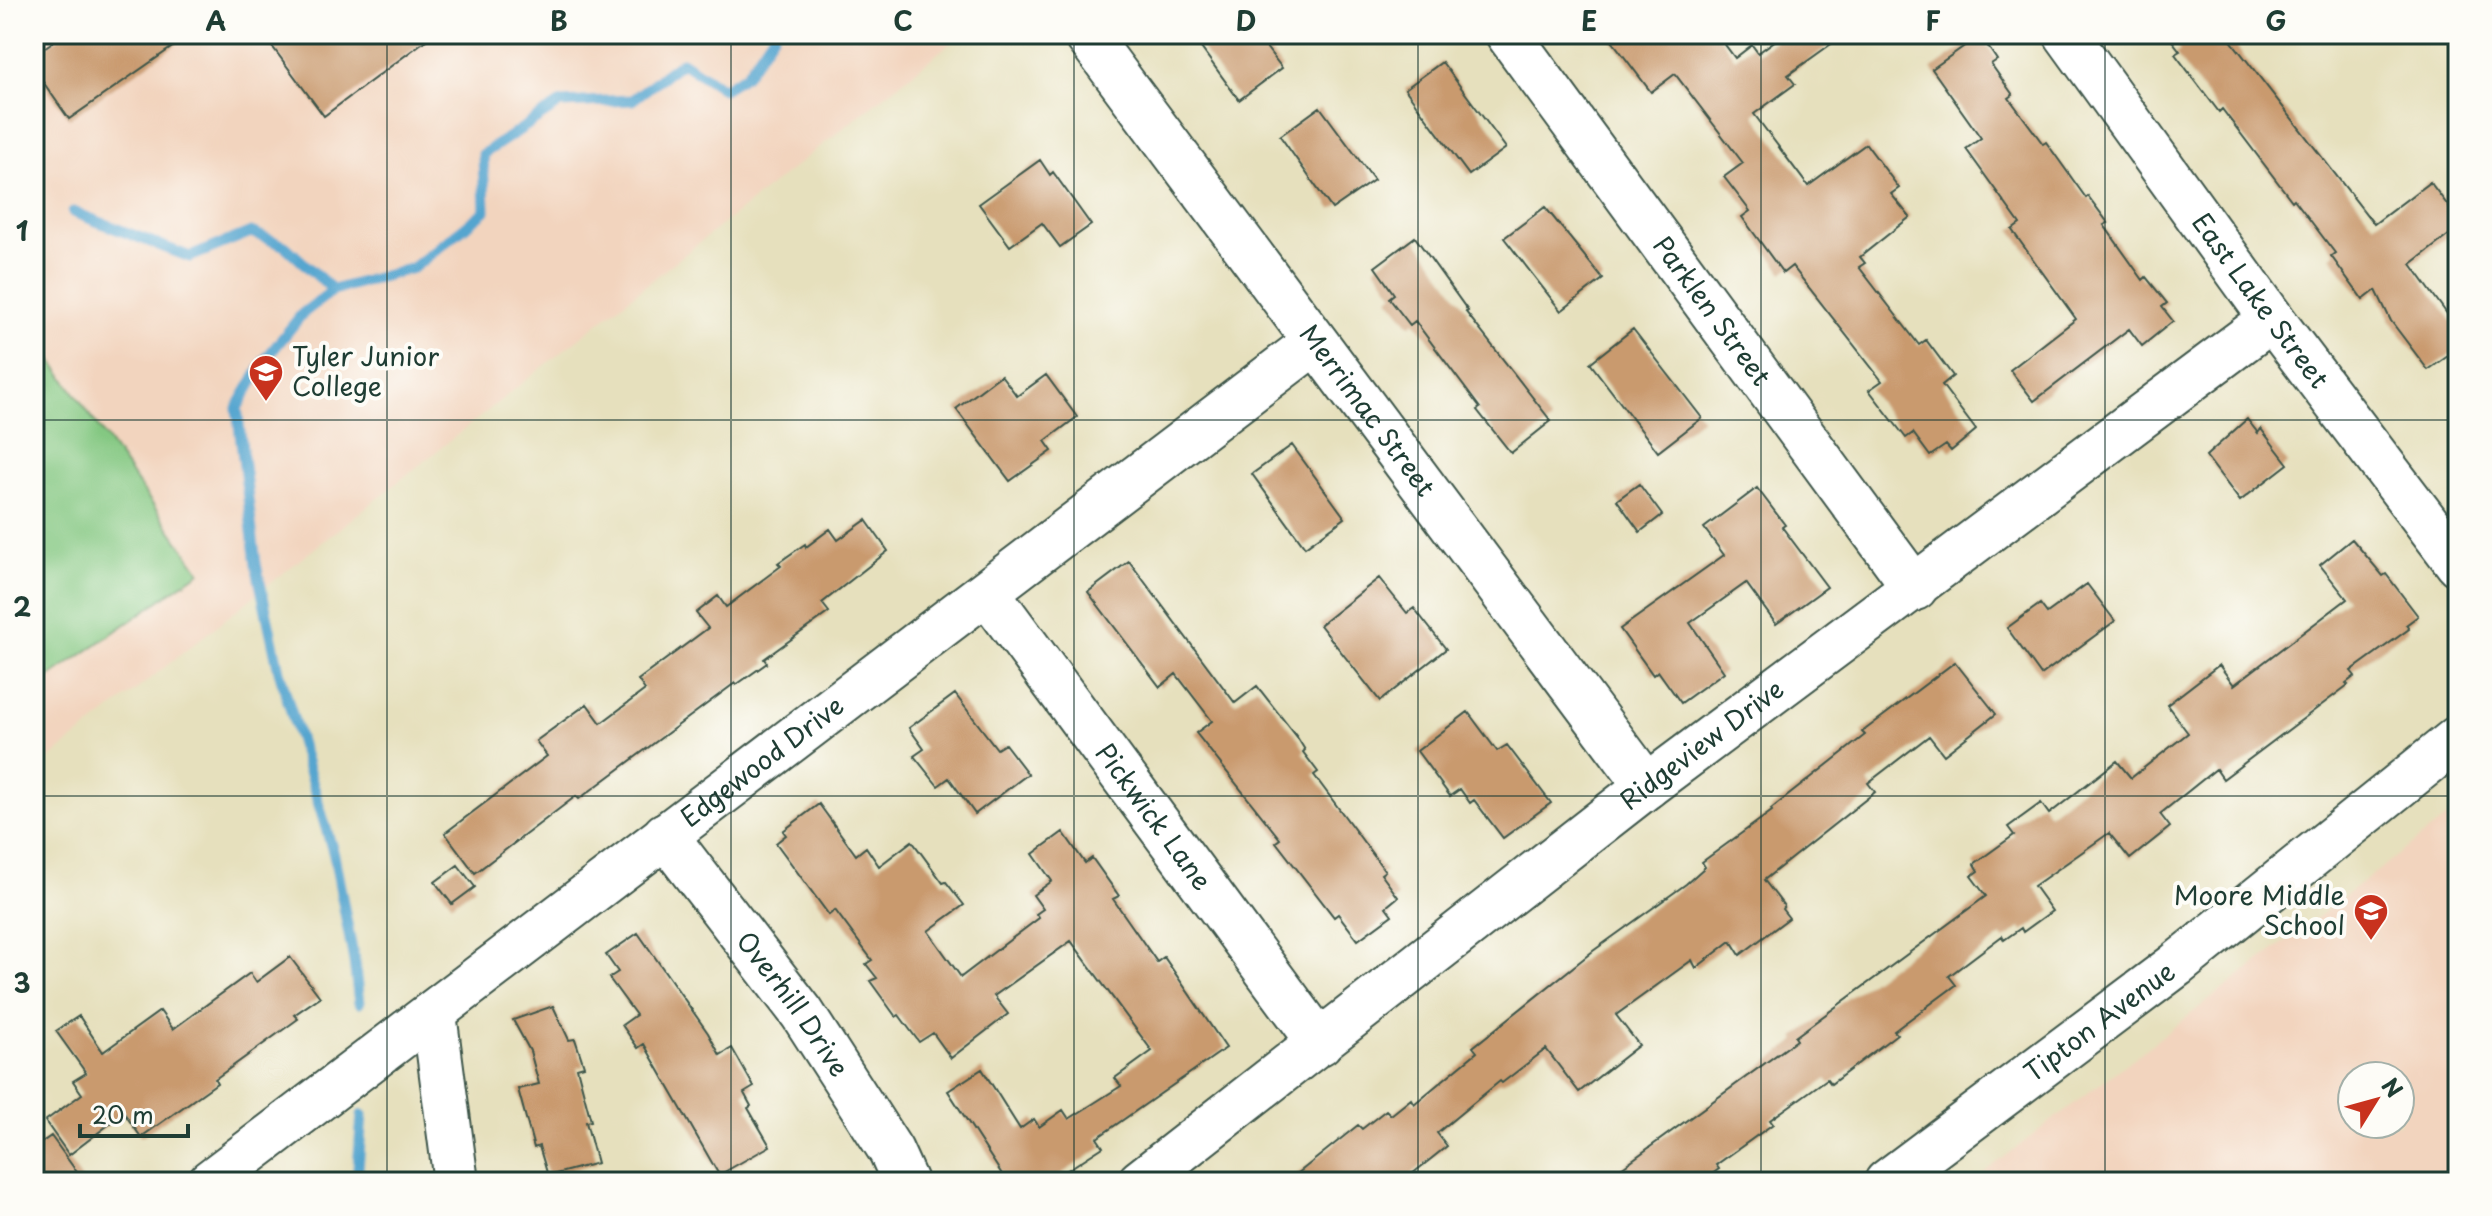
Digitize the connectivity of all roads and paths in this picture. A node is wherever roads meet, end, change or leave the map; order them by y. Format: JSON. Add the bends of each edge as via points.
{"nodes":[{"id":1,"x":1086,"y":34,"type":"edge"},
{"id":2,"x":1508,"y":34,"type":"edge"},
{"id":3,"x":2066,"y":34,"type":"edge"},
{"id":4,"x":2272,"y":319,"type":"junction"},
{"id":5,"x":1315,"y":342,"type":"junction"},
{"id":6,"x":2458,"y":564,"type":"edge"},
{"id":7,"x":1915,"y":588,"type":"junction"},
{"id":8,"x":987,"y":592,"type":"junction"},
{"id":9,"x":2458,"y":738,"type":"edge"},
{"id":10,"x":1647,"y":786,"type":"junction"},
{"id":11,"x":665,"y":835,"type":"junction"},
{"id":12,"x":434,"y":1014,"type":"junction"},
{"id":13,"x":1320,"y":1043,"type":"junction"},
{"id":14,"x":210,"y":1182,"type":"edge"},
{"id":15,"x":456,"y":1182,"type":"edge"},
{"id":16,"x":905,"y":1182,"type":"edge"},
{"id":17,"x":1140,"y":1182,"type":"edge"},
{"id":18,"x":1887,"y":1182,"type":"edge"}],
"edges":[{"from":1,"to":5,"type":"street","name":"Merrimac Street"},
{"from":2,"to":7,"type":"street","name":"Parklen Street"},
{"from":3,"to":4,"type":"street","name":"East Lake Street"},
{"from":4,"to":6,"type":"street","name":"East Lake Street"},
{"from":4,"to":7,"type":"street","name":"Ridgeview Drive"},
{"from":5,"to":8,"type":"street","name":"Edgewood Drive"},
{"from":5,"to":10,"type":"street","name":"Merrimac Street"},
{"from":7,"to":10,"type":"street","name":"Ridgeview Drive"},
{"from":8,"to":11,"type":"street","name":"Edgewood Drive"},
{"from":8,"to":13,"type":"street","name":"Pickwick Lane"},
{"from":9,"to":18,"type":"street","name":"Tipton Avenue","via":[[2176,965]]},
{"from":10,"to":13,"type":"street","name":"Ridgeview Drive"},
{"from":11,"to":12,"type":"street","name":"Edgewood Drive"},
{"from":11,"to":16,"type":"street","name":"Overhill Drive","via":[[802,1013],[891,1151]]},
{"from":12,"to":14,"type":"street","name":"Edgewood Drive"},
{"from":12,"to":15,"type":"street"},
{"from":13,"to":17,"type":"street","name":"Ridgeview Drive"}]}
